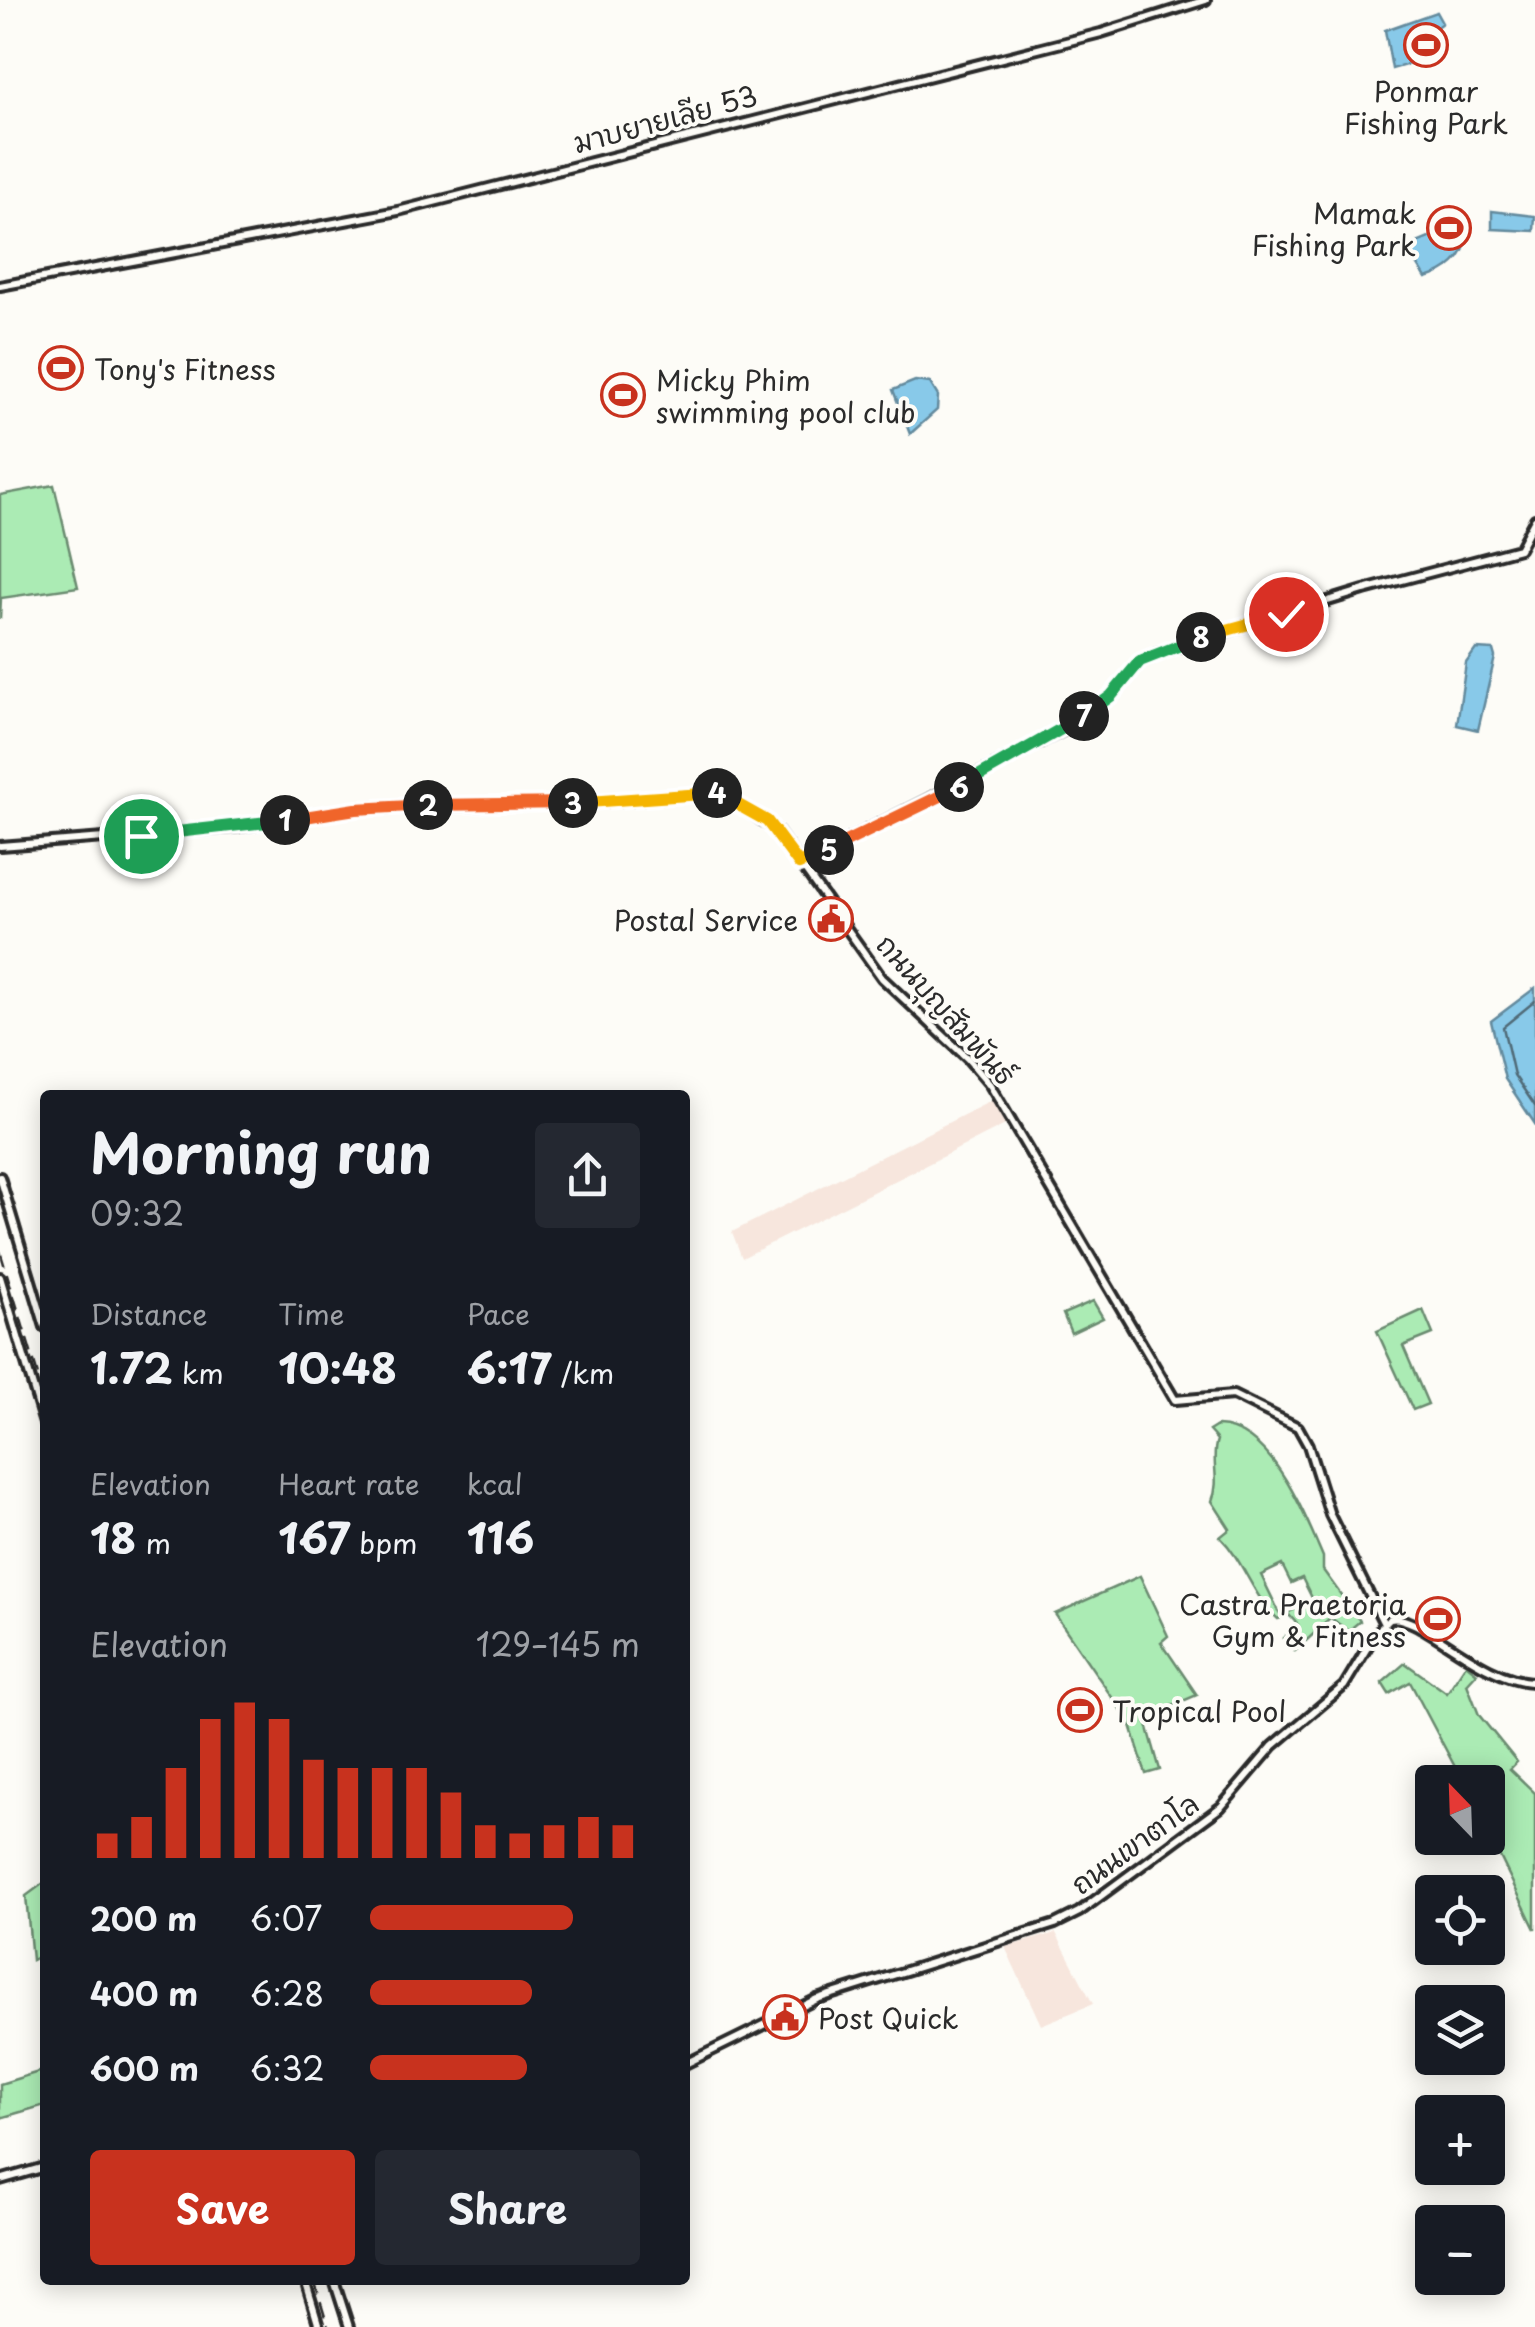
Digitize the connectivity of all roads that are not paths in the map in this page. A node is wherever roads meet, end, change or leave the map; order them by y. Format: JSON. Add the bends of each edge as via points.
{"nodes":[{"id":1,"x":1206,"y":0,"type":"edge"},
{"id":2,"x":0,"y":286,"type":"edge"},
{"id":3,"x":1535,"y":519,"type":"edge"},
{"id":4,"x":0,"y":846,"type":"edge"},
{"id":5,"x":799,"y":864,"type":"junction"},
{"id":6,"x":0,"y":1177,"type":"edge"},
{"id":7,"x":0,"y":1278,"type":"edge"},
{"id":8,"x":40,"y":1310,"type":"edge"},
{"id":9,"x":40,"y":1410,"type":"edge"},
{"id":10,"x":1384,"y":1624,"type":"junction"},
{"id":11,"x":1535,"y":1682,"type":"edge"},
{"id":12,"x":690,"y":2062,"type":"edge"},
{"id":13,"x":40,"y":2169,"type":"edge"},
{"id":14,"x":0,"y":2180,"type":"edge"},
{"id":15,"x":306,"y":2285,"type":"edge"},
{"id":16,"x":335,"y":2285,"type":"edge"},
{"id":17,"x":319,"y":2327,"type":"edge"},
{"id":18,"x":348,"y":2327,"type":"edge"}],
"edges":[{"from":1,"to":2,"type":"street","name":"มาบยายเลีย 53","via":[[398,211]]},
{"from":3,"to":5,"type":"street","via":[[1518,549],[1140,661],[1111,696],[1067,729]]},
{"from":4,"to":5,"type":"street","name":"ถนนบุญสัมพันธ์","via":[[234,828],[364,808],[588,803],[711,792],[767,821]]},
{"from":5,"to":10,"type":"street","name":"ถนนบุญสัมพันธ์","via":[[882,978],[998,1096],[1175,1400],[1233,1395],[1301,1430],[1323,1498]]},
{"from":6,"to":8,"type":"street"},
{"from":7,"to":9,"type":"street"},
{"from":10,"to":11,"type":"street","via":[[1406,1618],[1472,1663],[1504,1678]]},
{"from":10,"to":12,"type":"street","name":"ถนนเขาตาโล","via":[[1344,1686],[1273,1746],[1221,1807],[1080,1912],[818,1999]]},
{"from":13,"to":14,"type":"street"},
{"from":15,"to":17,"type":"street"},
{"from":16,"to":18,"type":"street"}]}
